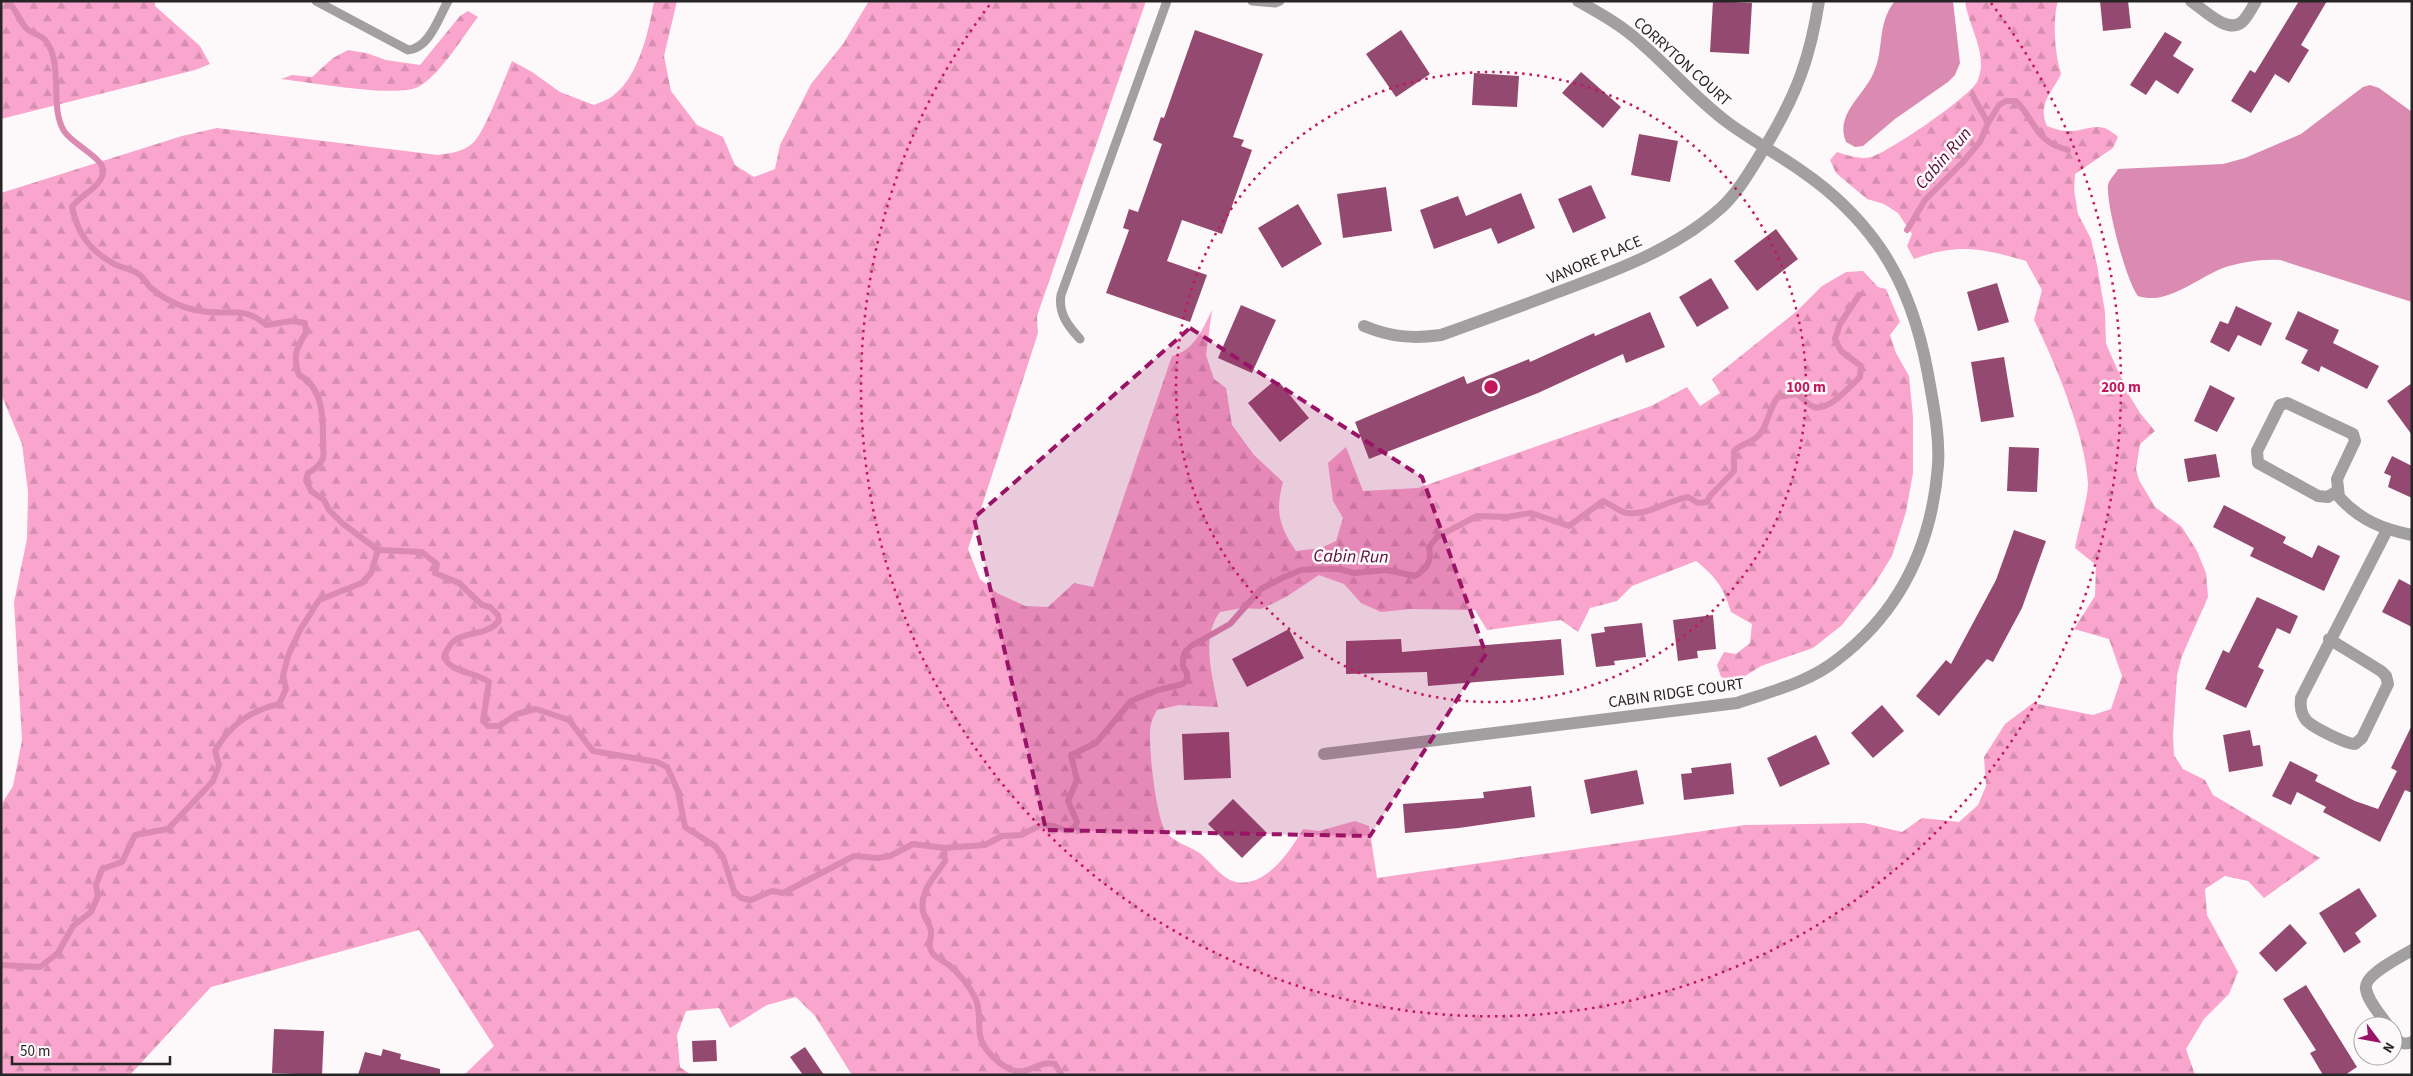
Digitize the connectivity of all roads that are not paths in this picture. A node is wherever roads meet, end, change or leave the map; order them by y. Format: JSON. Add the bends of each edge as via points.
{"nodes":[{"id":1,"x":316,"y":1,"type":"edge"},
{"id":2,"x":448,"y":1,"type":"edge"},
{"id":3,"x":1167,"y":1,"type":"edge"},
{"id":4,"x":1252,"y":1,"type":"edge"},
{"id":5,"x":1280,"y":1,"type":"edge"},
{"id":6,"x":1578,"y":1,"type":"edge"},
{"id":7,"x":1819,"y":1,"type":"edge"},
{"id":8,"x":2191,"y":1,"type":"edge"},
{"id":9,"x":2256,"y":1,"type":"edge"},
{"id":10,"x":1764,"y":147,"type":"junction"},
{"id":11,"x":1364,"y":326,"type":"dead end"},
{"id":12,"x":1080,"y":340,"type":"dead end"},
{"id":13,"x":2337,"y":491,"type":"junction"},
{"id":14,"x":2387,"y":530,"type":"junction"},
{"id":15,"x":2412,"y":535,"type":"edge"},
{"id":16,"x":2329,"y":639,"type":"junction"},
{"id":17,"x":1324,"y":754,"type":"dead end"},
{"id":18,"x":2412,"y":950,"type":"edge"},
{"id":19,"x":2381,"y":1016,"type":"edge"}],
"edges":[{"from":1,"to":2,"type":"lane","via":[[408,50],[423,45]]},
{"from":3,"to":12,"type":"lane","via":[[1061,294],[1062,312],[1068,326]]},
{"from":4,"to":5,"type":"lane"},
{"from":6,"to":10,"type":"street","name":"CORRYTON COURT","via":[[1641,42],[1726,122]]},
{"from":7,"to":10,"type":"street","name":"VANORE PLACE","via":[[1803,76]]},
{"from":8,"to":9,"type":"street","via":[[2226,25],[2233,26],[2242,23]]},
{"from":10,"to":11,"type":"street","name":"VANORE PLACE","via":[[1736,191],[1721,207],[1662,248],[1618,270],[1441,336],[1418,339],[1394,337]]},
{"from":10,"to":17,"type":"street","name":"CABIN RIDGE COURT","via":[[1830,192],[1880,247],[1908,299],[1923,349],[1935,415],[1938,463],[1928,532],[1907,580],[1874,627],[1837,660],[1802,681],[1738,703]]},
{"from":13,"to":13,"type":"street","via":[[2337,479],[2355,441],[2353,434],[2287,403],[2280,405],[2257,451],[2258,463],[2318,496],[2328,496]]},
{"from":13,"to":14,"type":"street","via":[[2348,507],[2366,521]]},
{"from":14,"to":15,"type":"street"},
{"from":14,"to":16,"type":"street"},
{"from":16,"to":16,"type":"street","via":[[2386,676],[2388,684],[2359,743],[2352,745],[2312,726],[2305,720],[2300,707],[2300,698]]},
{"from":18,"to":19,"type":"street","via":[[2366,981],[2368,996]]}]}
